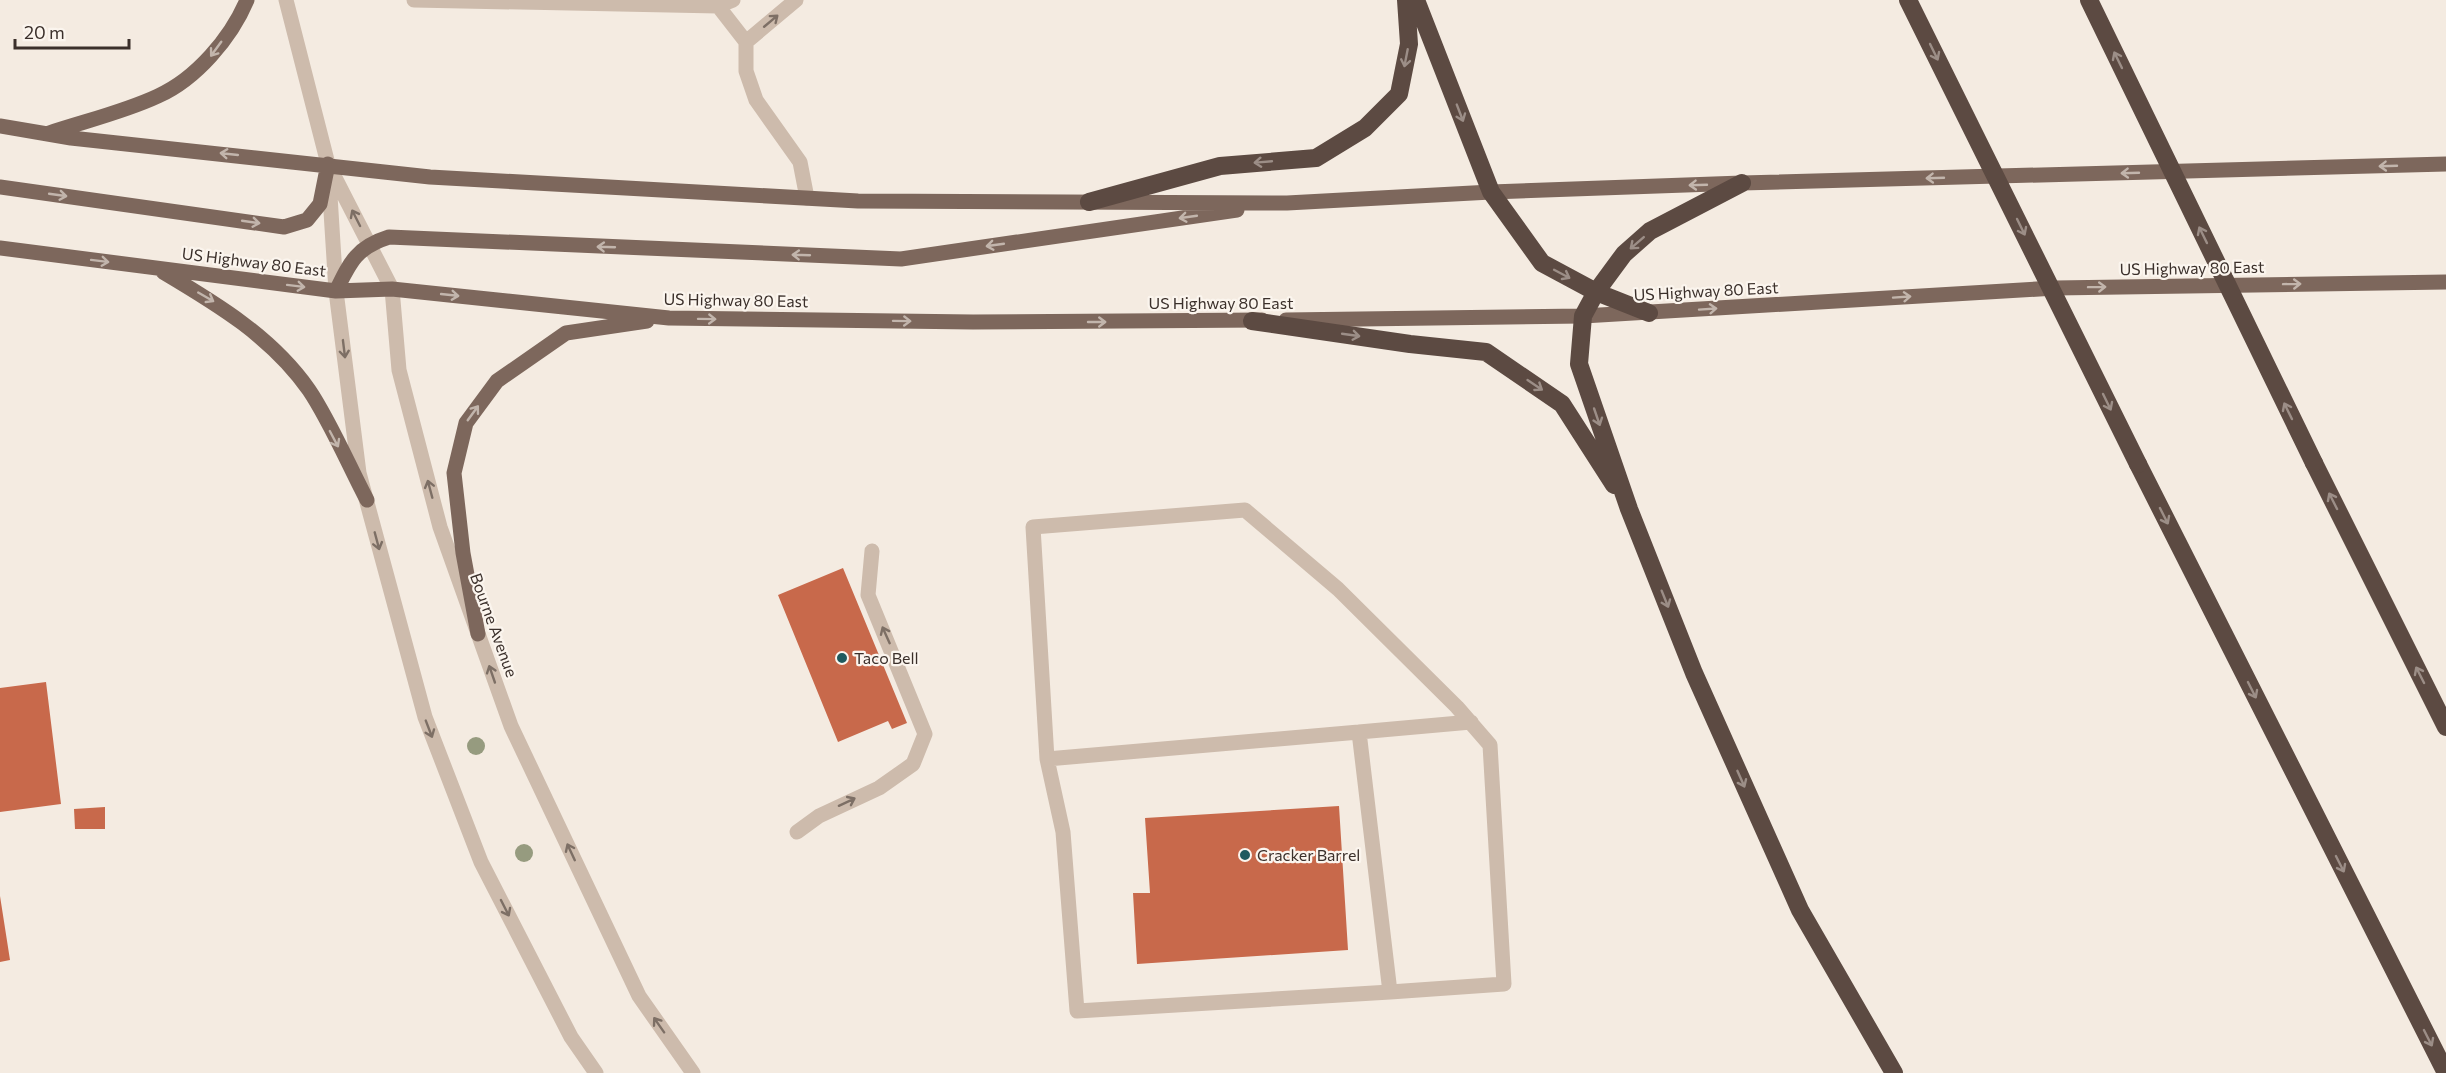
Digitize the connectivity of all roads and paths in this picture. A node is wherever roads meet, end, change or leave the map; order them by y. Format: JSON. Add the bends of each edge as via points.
{"nodes":[{"id":1,"x":247,"y":0,"type":"edge"},
{"id":2,"x":286,"y":0,"type":"edge"},
{"id":3,"x":414,"y":0,"type":"edge"},
{"id":4,"x":733,"y":0,"type":"edge"},
{"id":5,"x":796,"y":0,"type":"edge"},
{"id":6,"x":1406,"y":0,"type":"edge"},
{"id":7,"x":1416,"y":0,"type":"edge"},
{"id":8,"x":1908,"y":0,"type":"edge"},
{"id":9,"x":2089,"y":0,"type":"edge"},
{"id":10,"x":474,"y":1,"type":"edge"},
{"id":11,"x":522,"y":1,"type":"edge"},
{"id":12,"x":577,"y":2,"type":"edge"},
{"id":13,"x":628,"y":2,"type":"edge"},
{"id":14,"x":718,"y":3,"type":"edge"},
{"id":15,"x":746,"y":42,"type":"junction"},
{"id":16,"x":0,"y":126,"type":"edge"},
{"id":17,"x":47,"y":134,"type":"junction"},
{"id":18,"x":328,"y":164,"type":"junction"},
{"id":19,"x":2446,"y":164,"type":"edge"},
{"id":20,"x":1742,"y":183,"type":"junction"},
{"id":21,"x":0,"y":187,"type":"edge"},
{"id":22,"x":1491,"y":192,"type":"junction"},
{"id":23,"x":807,"y":198,"type":"junction"},
{"id":24,"x":1089,"y":202,"type":"junction"},
{"id":25,"x":1287,"y":203,"type":"junction"},
{"id":26,"x":368,"y":243,"type":"junction"},
{"id":27,"x":0,"y":248,"type":"edge"},
{"id":28,"x":155,"y":268,"type":"junction"},
{"id":29,"x":2446,"y":282,"type":"edge"},
{"id":30,"x":392,"y":289,"type":"junction"},
{"id":31,"x":336,"y":291,"type":"junction"},
{"id":32,"x":1596,"y":292,"type":"junction"},
{"id":33,"x":1649,"y":313,"type":"junction"},
{"id":34,"x":1584,"y":316,"type":"junction"},
{"id":35,"x":669,"y":318,"type":"junction"},
{"id":36,"x":1252,"y":321,"type":"junction"},
{"id":37,"x":367,"y":500,"type":"junction"},
{"id":38,"x":1629,"y":509,"type":"junction"},
{"id":39,"x":872,"y":551,"type":"dead end"},
{"id":40,"x":478,"y":634,"type":"junction"},
{"id":41,"x":1470,"y":722,"type":"junction"},
{"id":42,"x":2446,"y":727,"type":"edge"},
{"id":43,"x":1359,"y":732,"type":"junction"},
{"id":44,"x":1047,"y":759,"type":"junction"},
{"id":45,"x":797,"y":832,"type":"dead end"},
{"id":46,"x":1390,"y":992,"type":"junction"},
{"id":47,"x":596,"y":1073,"type":"edge"},
{"id":48,"x":693,"y":1073,"type":"edge"},
{"id":49,"x":1894,"y":1073,"type":"edge"},
{"id":50,"x":2446,"y":1073,"type":"edge"}],
"edges":[{"from":1,"to":17,"type":"main road","one_way":true,"via":[[207,62],[160,96]]},
{"from":2,"to":18,"type":"street"},
{"from":3,"to":10,"type":"street"},
{"from":4,"to":14,"type":"street"},
{"from":15,"to":5,"type":"street","one_way":true},
{"from":6,"to":24,"type":"highway","one_way":true,"via":[[1409,44],[1399,94],[1365,128],[1316,158],[1220,166]]},
{"from":7,"to":22,"type":"highway","one_way":true},
{"from":8,"to":50,"type":"highway","one_way":true,"bridge":true},
{"from":42,"to":9,"type":"highway","one_way":true,"bridge":true},
{"from":10,"to":11,"type":"street"},
{"from":11,"to":12,"type":"street"},
{"from":12,"to":13,"type":"street"},
{"from":13,"to":14,"type":"street"},
{"from":14,"to":15,"type":"street"},
{"from":15,"to":23,"type":"street","via":[[746,71],[756,100],[800,162]]},
{"from":16,"to":17,"type":"main road"},
{"from":18,"to":17,"type":"main road","one_way":true},
{"from":21,"to":18,"type":"main road","one_way":true,"via":[[284,227],[307,220],[320,204]]},
{"from":18,"to":23,"type":"main road","via":[[430,177]]},
{"from":26,"to":18,"type":"street","name":"Bourne Avenue","one_way":true},
{"from":18,"to":31,"type":"street"},
{"from":19,"to":20,"type":"main road","one_way":true},
{"from":20,"to":22,"type":"main road","one_way":true},
{"from":20,"to":32,"type":"highway","one_way":true,"via":[[1650,231],[1623,254]]},
{"from":22,"to":25,"type":"main road"},
{"from":22,"to":32,"type":"highway","one_way":true,"via":[[1542,263]]},
{"from":23,"to":24,"type":"main road"},
{"from":24,"to":25,"type":"main road"},
{"from":25,"to":26,"type":"main road","one_way":true,"via":[[901,259],[389,237]]},
{"from":26,"to":30,"type":"street","name":"Bourne Avenue"},
{"from":26,"to":31,"type":"main road","via":[[348,266]]},
{"from":27,"to":28,"type":"main road","name":"US Highway 80 East","one_way":true},
{"from":28,"to":31,"type":"main road","name":"US Highway 80 East","one_way":true},
{"from":28,"to":37,"type":"main road","one_way":true,"via":[[228,310],[262,338],[309,390]]},
{"from":33,"to":29,"type":"main road","name":"US Highway 80 East","one_way":true,"via":[[2055,288]]},
{"from":30,"to":31,"type":"main road","name":"US Highway 80 East"},
{"from":30,"to":35,"type":"main road","name":"US Highway 80 East","one_way":true},
{"from":40,"to":30,"type":"street","name":"Bourne Avenue","one_way":true,"via":[[440,527],[399,370]]},
{"from":31,"to":37,"type":"street","one_way":true,"via":[[359,473]]},
{"from":32,"to":33,"type":"highway"},
{"from":32,"to":34,"type":"highway"},
{"from":33,"to":34,"type":"main road","name":"US Highway 80 East"},
{"from":34,"to":36,"type":"main road","name":"US Highway 80 East"},
{"from":34,"to":38,"type":"highway","one_way":true,"via":[[1579,364]]},
{"from":35,"to":36,"type":"main road","name":"US Highway 80 East","one_way":true},
{"from":40,"to":35,"type":"main road","one_way":true,"via":[[454,473],[466,423],[497,381],[566,333]]},
{"from":36,"to":38,"type":"highway","one_way":true,"via":[[1486,352],[1562,404]]},
{"from":37,"to":47,"type":"street","one_way":true,"via":[[425,717],[481,862],[571,1037]]},
{"from":38,"to":49,"type":"highway","one_way":true,"via":[[1694,673],[1800,910]]},
{"from":45,"to":39,"type":"street","one_way":true,"via":[[819,816],[879,788],[914,764],[925,734],[868,595]]},
{"from":48,"to":40,"type":"street","name":"Bourne Avenue","one_way":true,"via":[[639,996],[511,726]]},
{"from":41,"to":43,"type":"street"},
{"from":41,"to":44,"type":"street","via":[[1338,589],[1245,510],[1033,527]]},
{"from":41,"to":46,"type":"street","via":[[1490,745],[1504,984]]},
{"from":43,"to":44,"type":"street"},
{"from":43,"to":46,"type":"street"},
{"from":44,"to":46,"type":"street","via":[[1063,832],[1077,1011]]}]}
